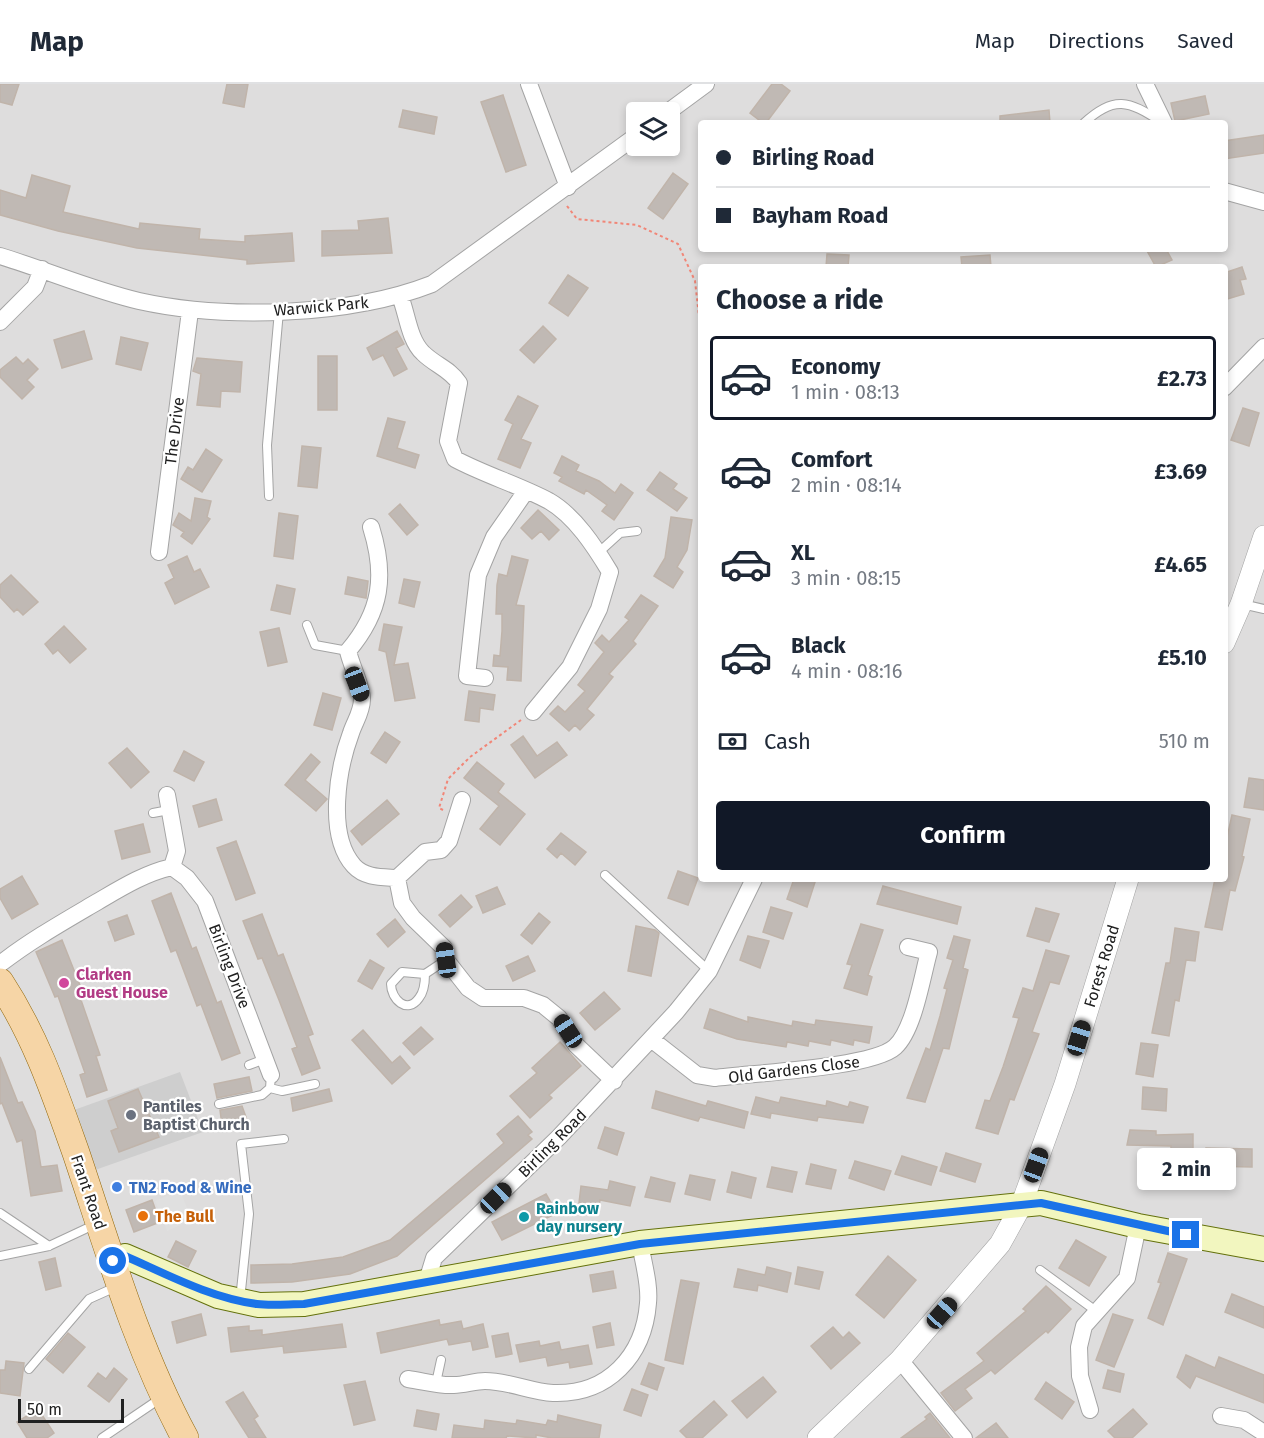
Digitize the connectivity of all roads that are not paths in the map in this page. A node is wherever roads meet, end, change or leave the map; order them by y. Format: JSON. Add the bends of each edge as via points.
{"nodes":[{"id":1,"x":529,"y":84,"type":"edge"},
{"id":2,"x":706,"y":84,"type":"edge"},
{"id":3,"x":1145,"y":84,"type":"edge"},
{"id":4,"x":680,"y":103,"type":"edge"},
{"id":5,"x":1088,"y":120,"type":"edge"},
{"id":6,"x":1159,"y":120,"type":"edge"},
{"id":7,"x":1163,"y":120,"type":"edge"},
{"id":8,"x":626,"y":144,"type":"edge"},
{"id":9,"x":563,"y":191,"type":"junction"},
{"id":10,"x":1228,"y":192,"type":"edge"},
{"id":11,"x":1264,"y":202,"type":"edge"},
{"id":12,"x":0,"y":256,"type":"edge"},
{"id":13,"x":42,"y":269,"type":"junction"},
{"id":14,"x":400,"y":296,"type":"junction"},
{"id":15,"x":190,"y":310,"type":"junction"},
{"id":16,"x":279,"y":310,"type":"junction"},
{"id":17,"x":0,"y":322,"type":"edge"},
{"id":18,"x":1264,"y":347,"type":"edge"},
{"id":19,"x":1228,"y":384,"type":"edge"},
{"id":20,"x":526,"y":491,"type":"junction"},
{"id":21,"x":269,"y":495,"type":"dead end"},
{"id":22,"x":371,"y":527,"type":"dead end"},
{"id":23,"x":637,"y":531,"type":"dead end"},
{"id":24,"x":1264,"y":536,"type":"edge"},
{"id":25,"x":159,"y":552,"type":"dead end"},
{"id":26,"x":598,"y":553,"type":"junction"},
{"id":27,"x":1241,"y":604,"type":"junction"},
{"id":28,"x":1264,"y":609,"type":"edge"},
{"id":29,"x":307,"y":625,"type":"dead end"},
{"id":30,"x":1228,"y":634,"type":"edge"},
{"id":31,"x":348,"y":651,"type":"junction"},
{"id":32,"x":485,"y":678,"type":"dead end"},
{"id":33,"x":533,"y":712,"type":"road end"},
{"id":34,"x":168,"y":802,"type":"joint"},
{"id":35,"x":459,"y":808,"type":"road end"},
{"id":36,"x":153,"y":813,"type":"dead end"},
{"id":37,"x":172,"y":867,"type":"junction"},
{"id":38,"x":605,"y":875,"type":"dead end"},
{"id":39,"x":396,"y":878,"type":"junction"},
{"id":40,"x":753,"y":882,"type":"edge"},
{"id":41,"x":1127,"y":882,"type":"edge"},
{"id":42,"x":908,"y":947,"type":"dead end"},
{"id":43,"x":446,"y":960,"type":"junction"},
{"id":44,"x":0,"y":964,"type":"edge"},
{"id":45,"x":709,"y":971,"type":"junction"},
{"id":46,"x":425,"y":974,"type":"junction"},
{"id":47,"x":0,"y":982,"type":"edge"},
{"id":48,"x":651,"y":1039,"type":"junction"},
{"id":49,"x":249,"y":1065,"type":"dead end"},
{"id":50,"x":269,"y":1074,"type":"junction"},
{"id":51,"x":614,"y":1080,"type":"junction"},
{"id":52,"x":315,"y":1084,"type":"dead end"},
{"id":53,"x":219,"y":1104,"type":"dead end"},
{"id":54,"x":284,"y":1139,"type":"dead end"},
{"id":55,"x":1021,"y":1206,"type":"junction"},
{"id":56,"x":0,"y":1213,"type":"edge"},
{"id":57,"x":99,"y":1222,"type":"junction"},
{"id":58,"x":1138,"y":1226,"type":"junction"},
{"id":59,"x":640,"y":1244,"type":"junction"},
{"id":60,"x":49,"y":1246,"type":"junction"},
{"id":61,"x":1264,"y":1249,"type":"edge"},
{"id":62,"x":0,"y":1256,"type":"edge"},
{"id":63,"x":1040,"y":1270,"type":"dead end"},
{"id":64,"x":117,"y":1272,"type":"junction"},
{"id":65,"x":427,"y":1281,"type":"junction"},
{"id":66,"x":239,"y":1301,"type":"junction"},
{"id":67,"x":1096,"y":1311,"type":"junction"},
{"id":68,"x":441,"y":1360,"type":"dead end"},
{"id":69,"x":900,"y":1360,"type":"junction"},
{"id":70,"x":29,"y":1369,"type":"dead end"},
{"id":71,"x":408,"y":1379,"type":"dead end"},
{"id":72,"x":436,"y":1383,"type":"junction"},
{"id":73,"x":163,"y":1396,"type":"junction"},
{"id":74,"x":1090,"y":1410,"type":"dead end"},
{"id":75,"x":1221,"y":1416,"type":"dead end"},
{"id":76,"x":1264,"y":1432,"type":"edge"},
{"id":77,"x":102,"y":1438,"type":"edge"},
{"id":78,"x":185,"y":1438,"type":"edge"},
{"id":79,"x":818,"y":1438,"type":"edge"},
{"id":80,"x":964,"y":1438,"type":"edge"}],
"edges":[{"from":1,"to":9,"type":"street"},
{"from":2,"to":4,"type":"street"},
{"from":3,"to":7,"type":"street"},
{"from":5,"to":6,"type":"lane","via":[[1105,107],[1121,104],[1135,105]]},
{"from":8,"to":9,"type":"street","name":"Warwick Park"},
{"from":9,"to":14,"type":"street","name":"Warwick Park","via":[[432,284]]},
{"from":10,"to":11,"type":"street"},
{"from":12,"to":13,"type":"street","name":"Warwick Park"},
{"from":13,"to":15,"type":"street","name":"Warwick Park","via":[[111,294]]},
{"from":13,"to":17,"type":"street","via":[[35,287]]},
{"from":14,"to":16,"type":"street","name":"Warwick Park","via":[[353,306]]},
{"from":14,"to":20,"type":"street","via":[[422,352],[453,374],[459,383],[448,441],[455,459]]},
{"from":15,"to":16,"type":"street","name":"Warwick Park"},
{"from":15,"to":25,"type":"street","name":"The Drive"},
{"from":16,"to":21,"type":"lane","via":[[267,445]]},
{"from":18,"to":19,"type":"street"},
{"from":20,"to":26,"type":"street","via":[[550,502],[569,517]]},
{"from":20,"to":32,"type":"street","via":[[494,537],[478,575],[467,676]]},
{"from":22,"to":31,"type":"street","via":[[381,569],[378,598],[361,636]]},
{"from":23,"to":26,"type":"lane","via":[[620,533]]},
{"from":24,"to":27,"type":"street"},
{"from":26,"to":33,"type":"street","via":[[617,571],[570,667]]},
{"from":27,"to":28,"type":"lane"},
{"from":27,"to":30,"type":"street"},
{"from":29,"to":31,"type":"lane","via":[[315,645]]},
{"from":31,"to":39,"type":"street","via":[[362,697],[338,778],[341,840],[354,866],[372,877]]},
{"from":34,"to":36,"type":"lane"},
{"from":34,"to":37,"type":"street","via":[[177,851]]},
{"from":35,"to":39,"type":"street","via":[[441,850],[425,852]]},
{"from":37,"to":44,"type":"street","via":[[127,885],[30,941]]},
{"from":37,"to":50,"type":"street","name":"Birling Drive","via":[[205,901]]},
{"from":38,"to":45,"type":"lane"},
{"from":39,"to":43,"type":"street","via":[[402,903],[444,948]]},
{"from":40,"to":45,"type":"street","name":"Birling Road"},
{"from":41,"to":55,"type":"street","name":"Forest Road","via":[[1065,1084]]},
{"from":42,"to":48,"type":"street","name":"Old Gardens Close","via":[[929,952],[909,1024],[896,1047],[878,1057],[715,1078],[697,1075]]},
{"from":43,"to":46,"type":"lane"},
{"from":43,"to":51,"type":"street","via":[[468,988],[483,998],[524,998],[543,1005],[559,1018],[576,1045]]},
{"from":45,"to":48,"type":"street","name":"Birling Road"},
{"from":46,"to":46,"type":"lane","via":[[402,972],[397,976],[391,984],[396,1001],[403,1005],[419,999]]},
{"from":47,"to":57,"type":"main road","name":"Frant Road","via":[[50,1076]]},
{"from":48,"to":51,"type":"street","name":"Birling Road"},
{"from":49,"to":50,"type":"lane"},
{"from":50,"to":52,"type":"lane","via":[[282,1092]]},
{"from":50,"to":53,"type":"lane","via":[[262,1095]]},
{"from":51,"to":65,"type":"street","name":"Birling Road","via":[[434,1258]]},
{"from":54,"to":66,"type":"lane","via":[[241,1144],[249,1214]]},
{"from":55,"to":58,"type":"main road","via":[[1041,1203]]},
{"from":55,"to":59,"type":"main road"},
{"from":55,"to":69,"type":"street","name":"Forest Road","via":[[1000,1244]]},
{"from":56,"to":60,"type":"lane"},
{"from":57,"to":60,"type":"lane"},
{"from":57,"to":64,"type":"main road","name":"Frant Road"},
{"from":58,"to":61,"type":"main road"},
{"from":58,"to":67,"type":"street","via":[[1127,1278]]},
{"from":59,"to":65,"type":"main road"},
{"from":59,"to":72,"type":"street","via":[[649,1300],[644,1329],[633,1354],[612,1375],[583,1392],[550,1393],[485,1381],[453,1386]]},
{"from":60,"to":62,"type":"lane"},
{"from":63,"to":67,"type":"lane"},
{"from":64,"to":66,"type":"main road","via":[[125,1256],[218,1296]]},
{"from":64,"to":70,"type":"lane","via":[[88,1299]]},
{"from":64,"to":73,"type":"main road","name":"Frant Road"},
{"from":65,"to":66,"type":"main road","via":[[304,1304],[259,1305]]},
{"from":67,"to":74,"type":"street","via":[[1084,1326],[1079,1347],[1080,1376]]},
{"from":68,"to":72,"type":"lane"},
{"from":69,"to":79,"type":"street","name":"Forest Road"},
{"from":69,"to":80,"type":"street"},
{"from":71,"to":72,"type":"street"},
{"from":73,"to":77,"type":"lane"},
{"from":73,"to":78,"type":"main road","name":"Frant Road"},
{"from":75,"to":76,"type":"street","via":[[1244,1420]]}]}
